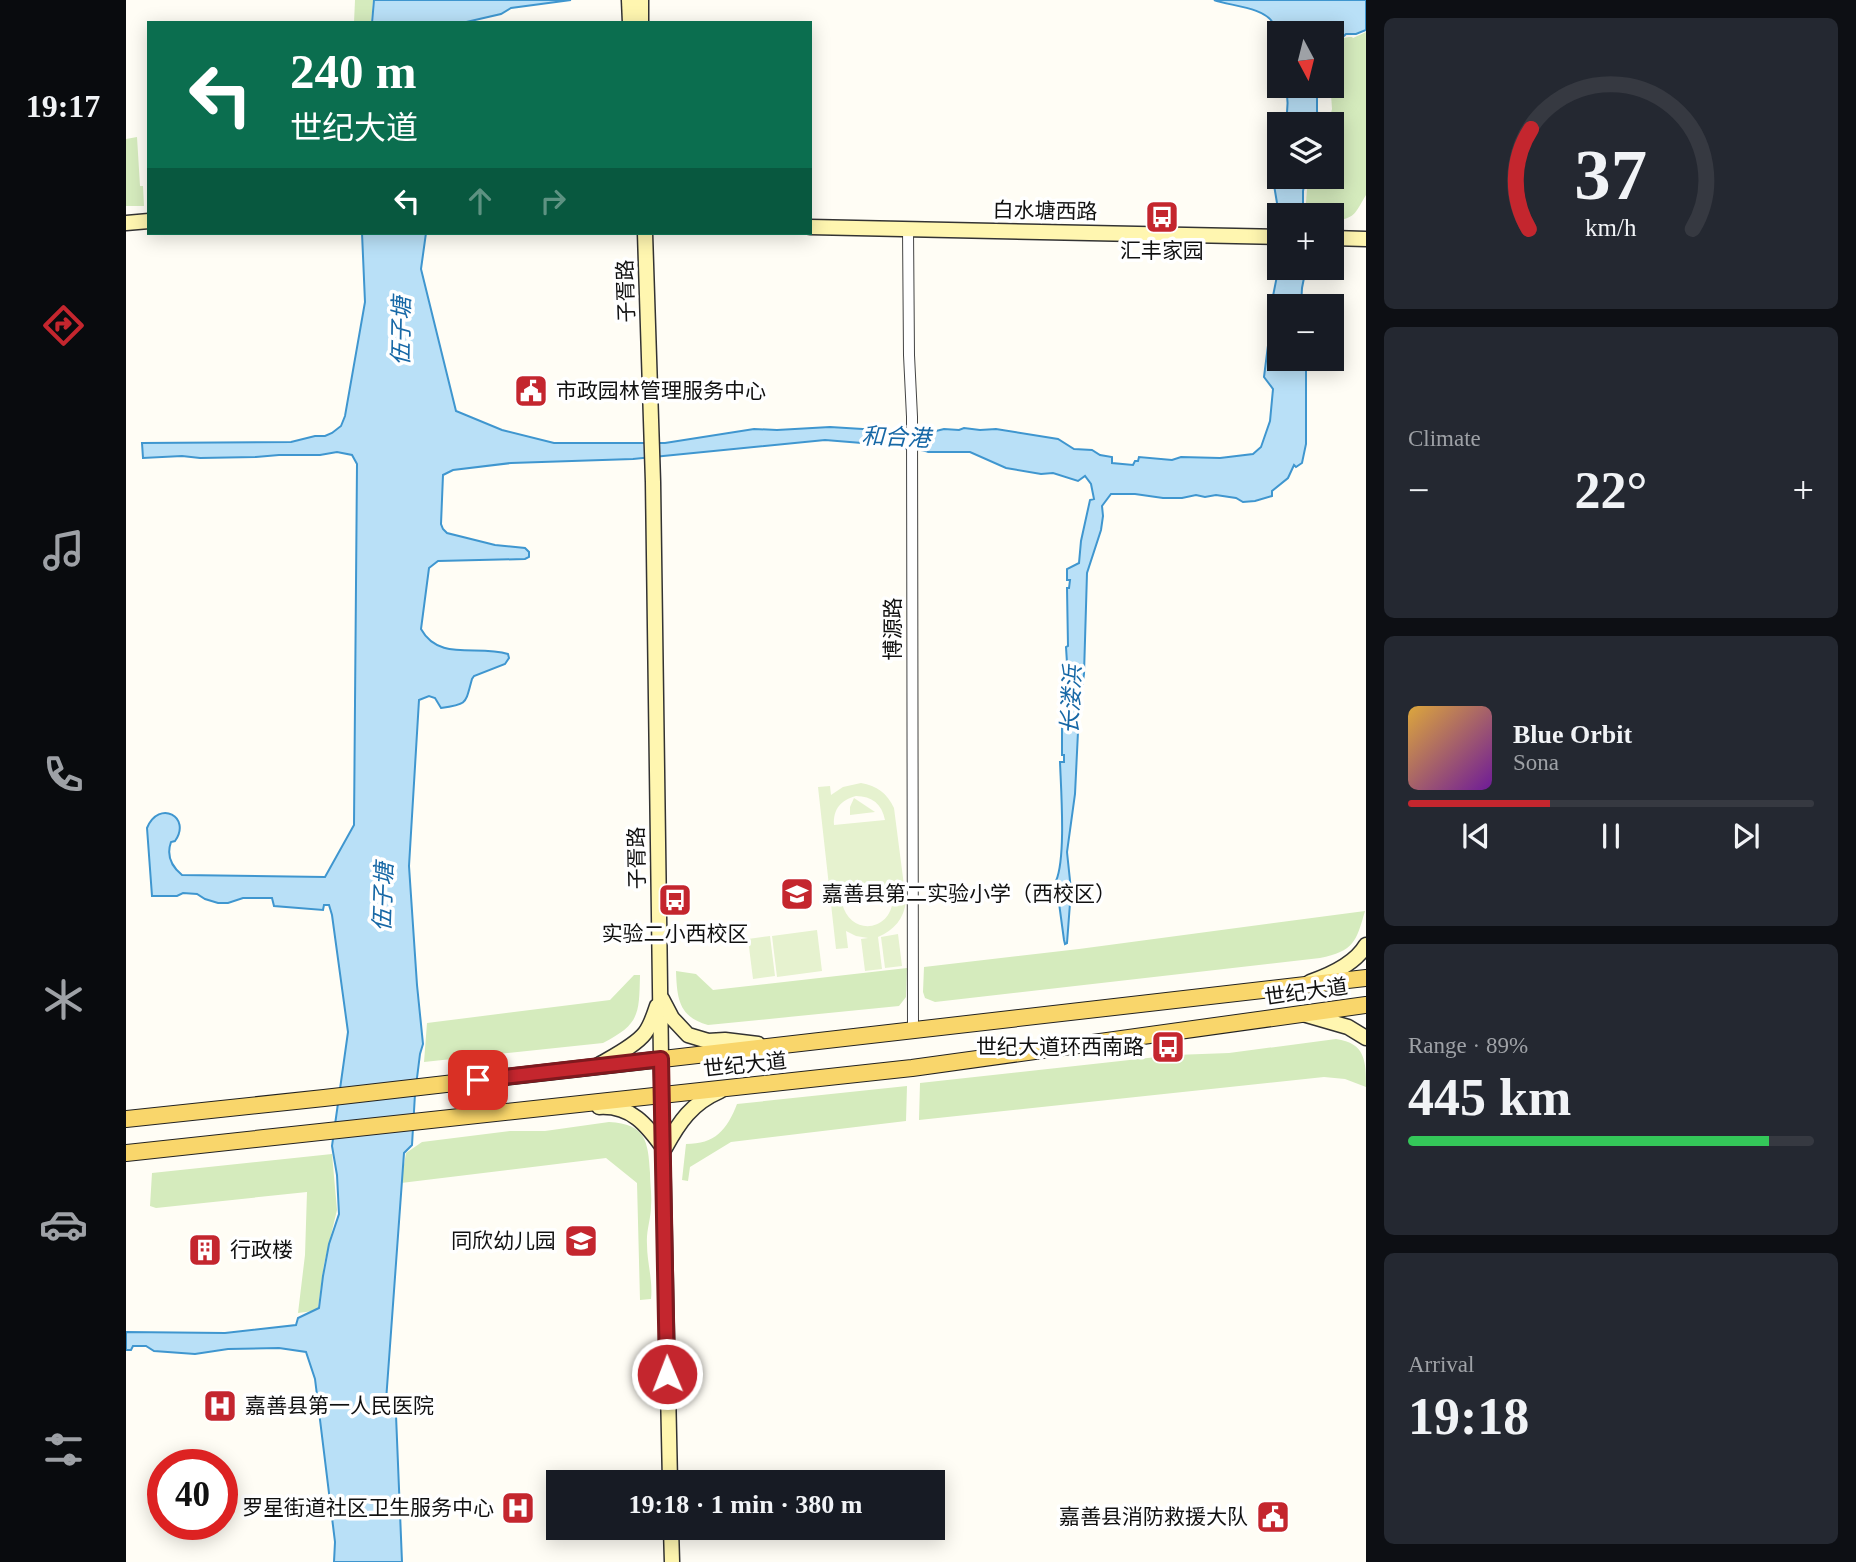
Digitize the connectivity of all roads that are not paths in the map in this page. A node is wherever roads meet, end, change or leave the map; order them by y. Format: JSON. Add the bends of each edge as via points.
{"nodes":[{"id":1,"x":629,"y":0,"type":"edge"},
{"id":2,"x":641,"y":0,"type":"edge"},
{"id":3,"x":630,"y":21,"type":"edge"},
{"id":4,"x":641,"y":21,"type":"edge"},
{"id":5,"x":147,"y":221,"type":"edge"},
{"id":6,"x":126,"y":223,"type":"edge"},
{"id":7,"x":812,"y":227,"type":"edge"},
{"id":8,"x":908,"y":229,"type":"junction"},
{"id":9,"x":645,"y":235,"type":"edge"},
{"id":10,"x":1267,"y":237,"type":"edge"},
{"id":11,"x":1344,"y":238,"type":"edge"},
{"id":12,"x":1366,"y":239,"type":"edge"},
{"id":13,"x":1366,"y":945,"type":"edge"},
{"id":14,"x":1366,"y":978,"type":"edge"},
{"id":15,"x":1299,"y":986,"type":"junction"},
{"id":16,"x":660,"y":994,"type":"junction"},
{"id":17,"x":1366,"y":1005,"type":"edge"},
{"id":18,"x":1302,"y":1014,"type":"junction"},
{"id":19,"x":913,"y":1030,"type":"junction"},
{"id":20,"x":1366,"y":1038,"type":"edge"},
{"id":21,"x":773,"y":1046,"type":"junction"},
{"id":22,"x":661,"y":1059,"type":"junction"},
{"id":23,"x":597,"y":1066,"type":"junction"},
{"id":24,"x":726,"y":1088,"type":"junction"},
{"id":25,"x":663,"y":1095,"type":"junction"},
{"id":26,"x":562,"y":1106,"type":"junction"},
{"id":27,"x":126,"y":1119,"type":"edge"},
{"id":28,"x":664,"y":1149,"type":"junction"},
{"id":29,"x":126,"y":1153,"type":"edge"},
{"id":30,"x":670,"y":1470,"type":"edge"},
{"id":31,"x":671,"y":1540,"type":"edge"},
{"id":32,"x":672,"y":1562,"type":"edge"}],
"edges":[{"from":1,"to":3,"type":"street"},
{"from":2,"to":4,"type":"street"},
{"from":5,"to":6,"type":"street"},
{"from":7,"to":8,"type":"street","name":"白水塘西路"},
{"from":8,"to":10,"type":"street","name":"白水塘西路"},
{"from":8,"to":19,"type":"street","name":"博源路"},
{"from":9,"to":16,"type":"street","name":"子胥路"},
{"from":11,"to":12,"type":"street"},
{"from":13,"to":15,"type":"street","via":[[1339,970]]},
{"from":14,"to":15,"type":"main road","name":"世纪大道"},
{"from":15,"to":19,"type":"main road","name":"世纪大道"},
{"from":16,"to":21,"type":"street","via":[[672,1018],[688,1035]]},
{"from":16,"to":22,"type":"street","name":"子胥路"},
{"from":16,"to":23,"type":"street","via":[[645,1033]]},
{"from":17,"to":18,"type":"main road","name":"世纪大道"},
{"from":18,"to":20,"type":"street","via":[[1348,1027]]},
{"from":18,"to":24,"type":"main road","name":"世纪大道","via":[[926,1066]]},
{"from":19,"to":21,"type":"main road","name":"世纪大道"},
{"from":21,"to":22,"type":"main road","name":"世纪大道"},
{"from":22,"to":23,"type":"main road","name":"世纪大道"},
{"from":22,"to":25,"type":"street","name":"子胥路"},
{"from":23,"to":27,"type":"main road","name":"世纪大道"},
{"from":24,"to":25,"type":"main road","name":"世纪大道"},
{"from":24,"to":28,"type":"street","via":[[696,1105]]},
{"from":25,"to":26,"type":"main road","name":"世纪大道"},
{"from":25,"to":28,"type":"street","name":"子胥路"},
{"from":26,"to":28,"type":"street","via":[[609,1106],[628,1111],[649,1128]]},
{"from":26,"to":29,"type":"main road","name":"世纪大道"},
{"from":28,"to":30,"type":"street","name":"子胥路"},
{"from":31,"to":32,"type":"street"}]}
